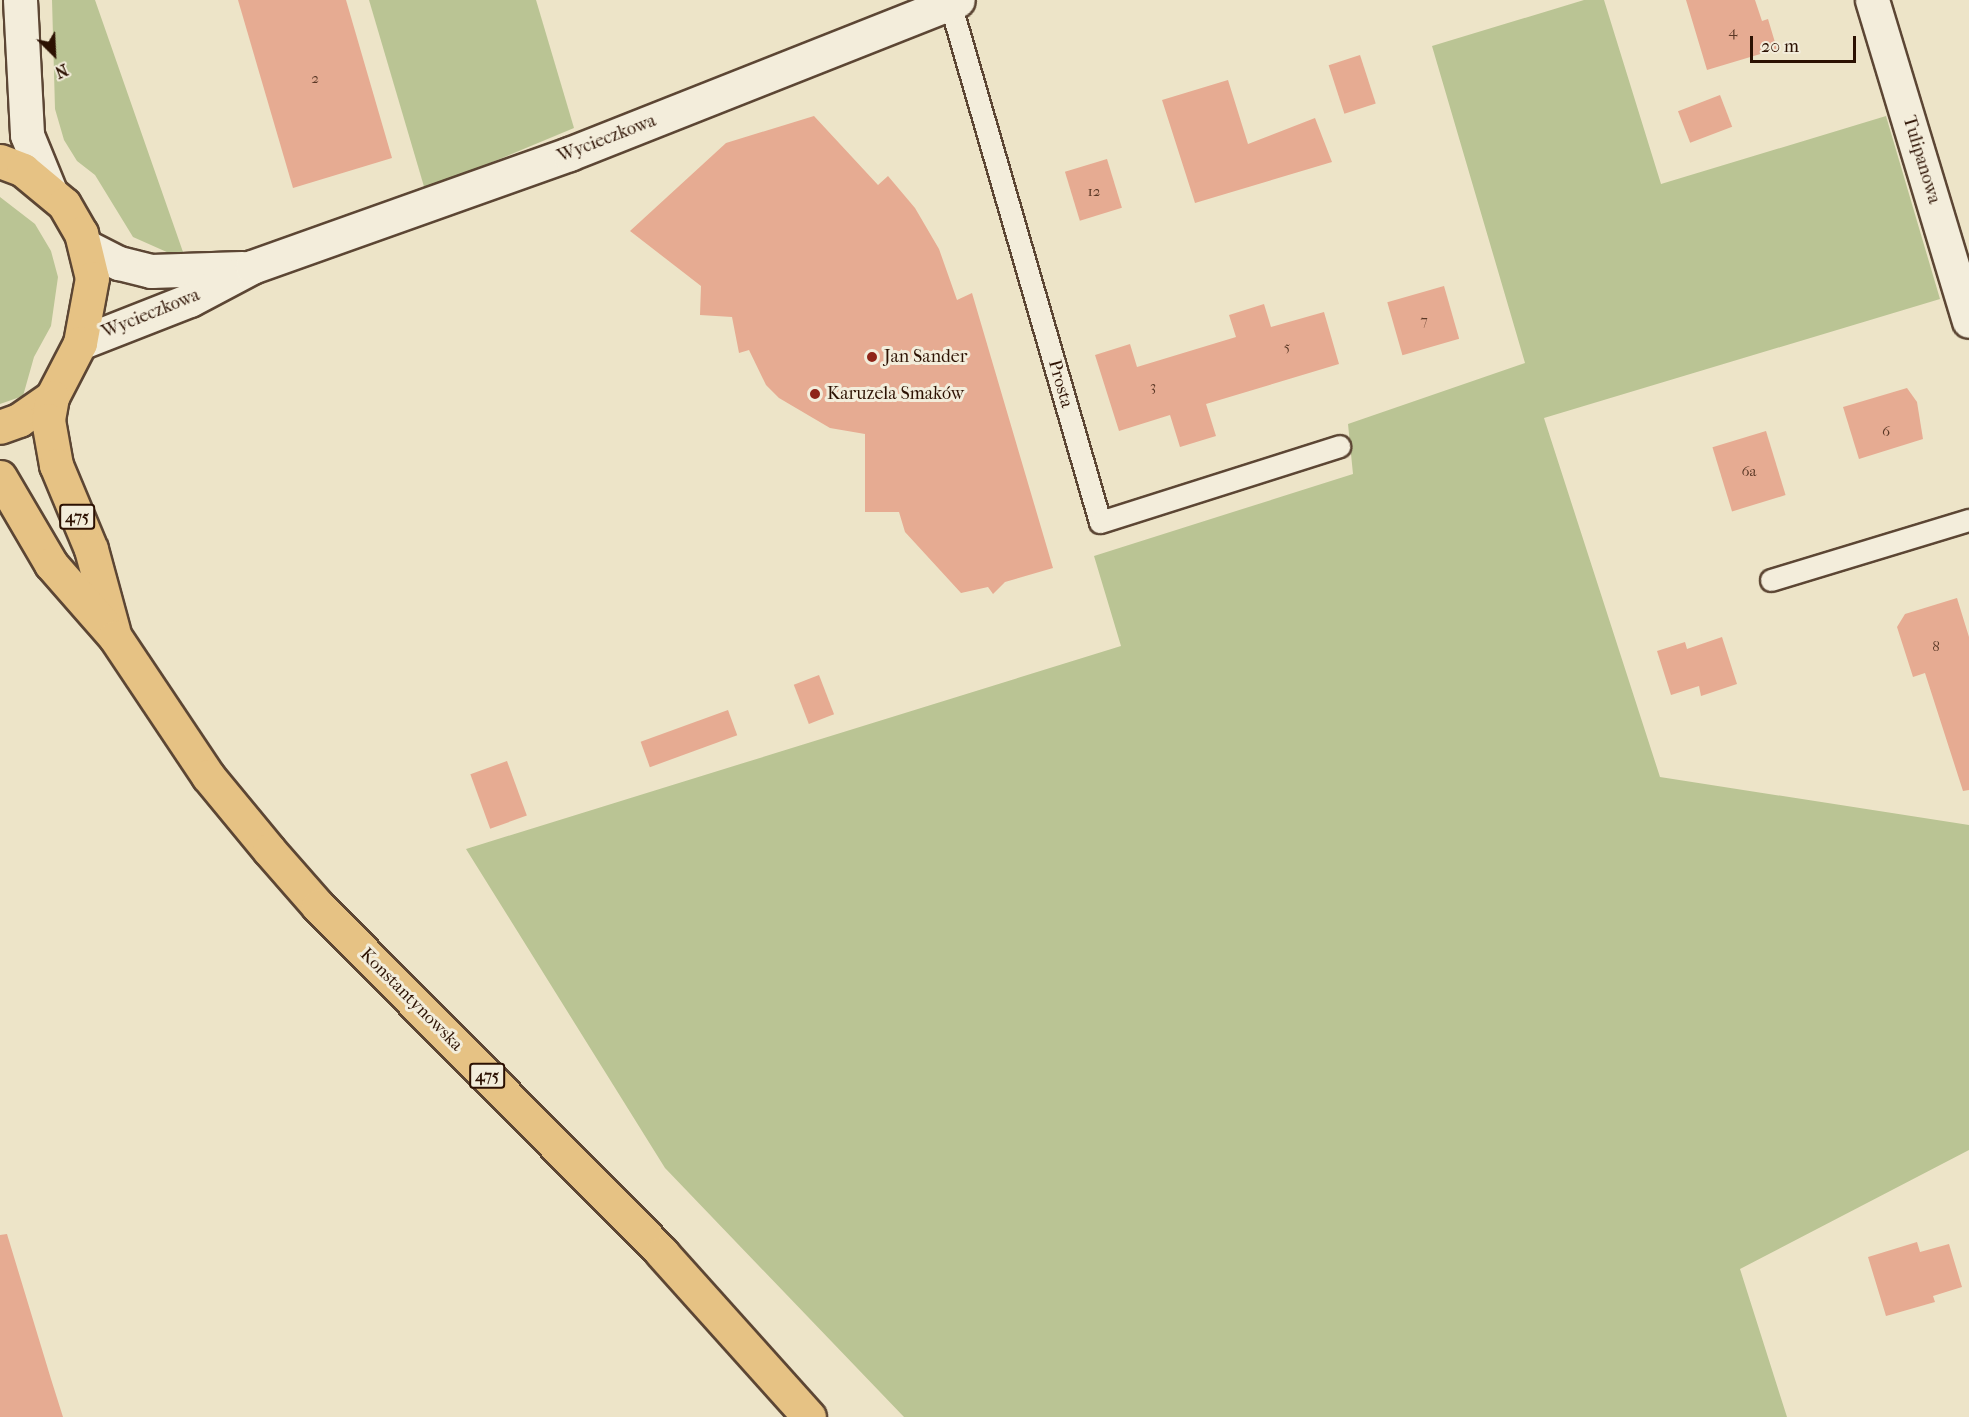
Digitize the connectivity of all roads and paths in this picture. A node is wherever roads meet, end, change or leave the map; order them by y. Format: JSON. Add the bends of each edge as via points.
{"nodes":[{"id":1,"x":20,"y":0,"type":"edge"},
{"id":2,"x":1872,"y":0,"type":"edge"},
{"id":3,"x":954,"y":2,"type":"edge"},
{"id":4,"x":0,"y":161,"type":"edge"},
{"id":5,"x":50,"y":191,"type":"junction"},
{"id":6,"x":85,"y":246,"type":"junction"},
{"id":7,"x":1960,"y":256,"type":"edge"},
{"id":8,"x":252,"y":267,"type":"junction"},
{"id":9,"x":1969,"y":321,"type":"edge"},
{"id":10,"x":80,"y":343,"type":"junction"},
{"id":11,"x":52,"y":397,"type":"junction"},
{"id":12,"x":0,"y":427,"type":"edge"},
{"id":13,"x":1339,"y":446,"type":"dead end"},
{"id":14,"x":0,"y":477,"type":"edge"},
{"id":15,"x":1969,"y":520,"type":"edge"},
{"id":16,"x":1771,"y":580,"type":"dead end"},
{"id":17,"x":115,"y":637,"type":"junction"},
{"id":18,"x":809,"y":1417,"type":"edge"}],
"edges":[{"from":1,"to":5,"type":"street","number":"475","via":[[27,135]]},
{"from":2,"to":7,"type":"street","name":"Tulipanowa"},
{"from":3,"to":8,"type":"street","name":"Wycieczkowa","via":[[569,154]]},
{"from":3,"to":13,"type":"lane","name":"Prosta","via":[[1100,522]]},
{"from":4,"to":5,"type":"main road","number":"475"},
{"from":5,"to":6,"type":"main road","number":"475","via":[[64,204]]},
{"from":6,"to":8,"type":"street","name":"Wycieczkowa","via":[[119,263],[151,271]]},
{"from":6,"to":10,"type":"main road","number":"475","via":[[92,278]]},
{"from":7,"to":9,"type":"street","name":"Tulipanowa"},
{"from":8,"to":10,"type":"street","name":"Wycieczkowa","via":[[190,300]]},
{"from":10,"to":11,"type":"main road","number":"475"},
{"from":11,"to":12,"type":"main road","number":"475","via":[[19,420]]},
{"from":11,"to":17,"type":"main road","name":"Konstantynowska","number":"475","via":[[48,420],[56,465],[91,549]]},
{"from":14,"to":17,"type":"main road","name":"Konstantynowska","number":"475","via":[[51,564]]},
{"from":15,"to":16,"type":"lane"},
{"from":17,"to":18,"type":"main road","name":"Konstantynowska","number":"475","via":[[208,776],[318,906],[662,1253]]}]}
